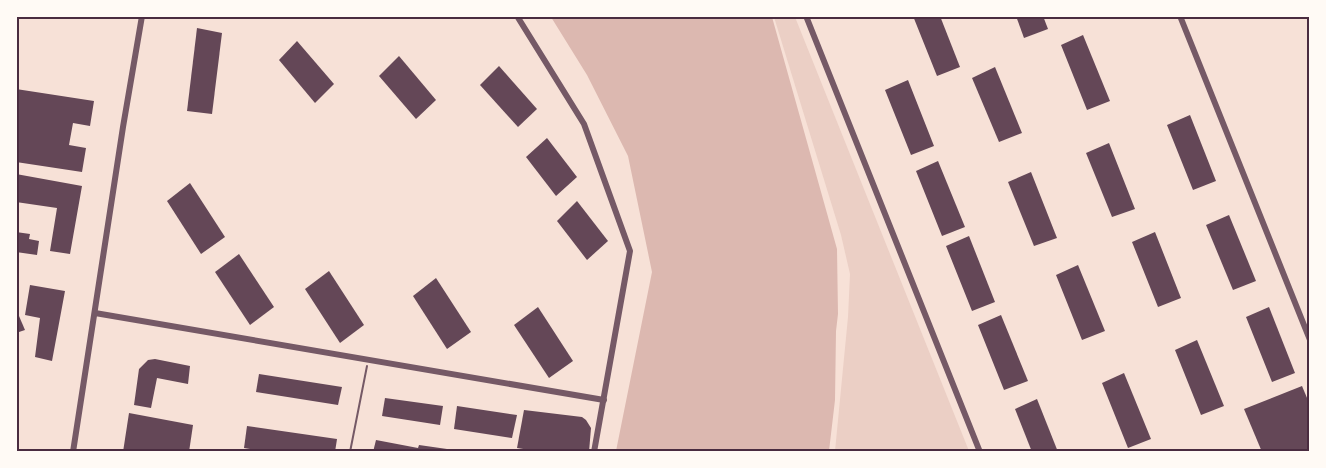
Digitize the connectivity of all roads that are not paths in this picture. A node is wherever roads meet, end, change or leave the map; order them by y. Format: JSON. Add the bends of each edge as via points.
{"nodes":[{"id":1,"x":142,"y":16,"type":"edge"},
{"id":2,"x":517,"y":16,"type":"edge"},
{"id":3,"x":1180,"y":16,"type":"edge"},
{"id":4,"x":808,"y":17,"type":"edge"},
{"id":5,"x":94,"y":313,"type":"junction"},
{"id":6,"x":1310,"y":340,"type":"edge"},
{"id":7,"x":367,"y":366,"type":"dead end"},
{"id":8,"x":604,"y":400,"type":"junction"},
{"id":9,"x":73,"y":452,"type":"edge"},
{"id":10,"x":350,"y":452,"type":"edge"},
{"id":11,"x":594,"y":452,"type":"edge"},
{"id":12,"x":980,"y":452,"type":"edge"}],
"edges":[{"from":1,"to":5,"type":"street"},
{"from":2,"to":8,"type":"street","via":[[584,124],[630,251]]},
{"from":3,"to":6,"type":"street"},
{"from":4,"to":12,"type":"street"},
{"from":5,"to":8,"type":"street"},
{"from":5,"to":9,"type":"street"},
{"from":7,"to":10,"type":"lane"},
{"from":8,"to":11,"type":"street"}]}
